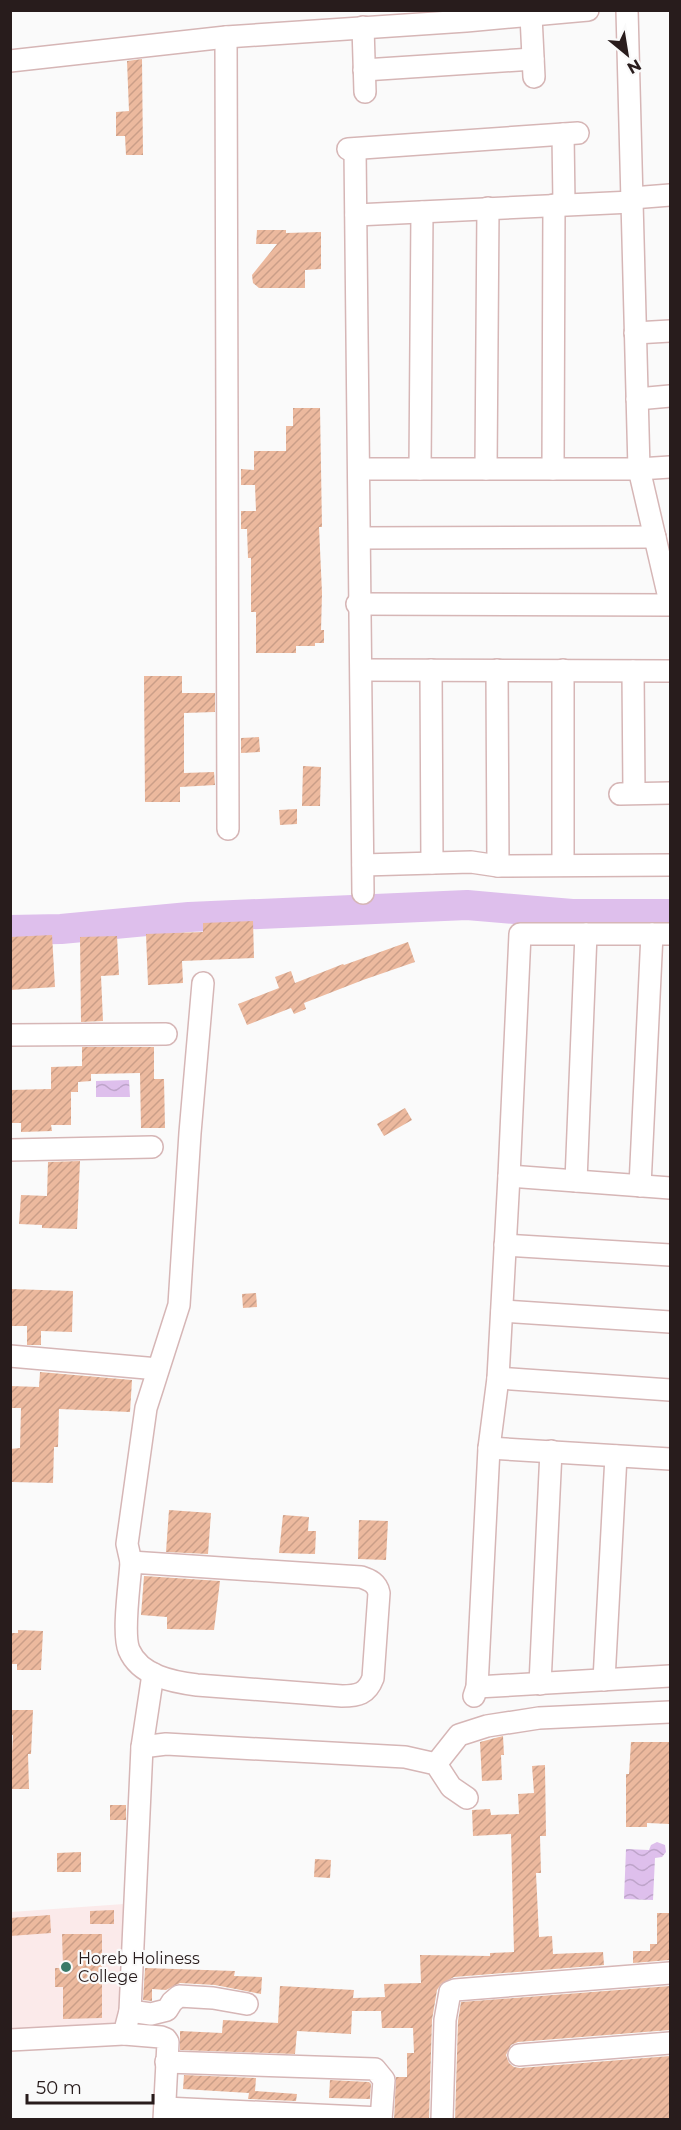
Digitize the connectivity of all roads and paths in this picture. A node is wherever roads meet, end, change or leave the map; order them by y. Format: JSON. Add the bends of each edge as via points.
{"nodes":[{"id":1,"x":588,"y":10,"type":"edge"},
{"id":2,"x":627,"y":10,"type":"edge"},
{"id":3,"x":466,"y":16,"type":"edge"},
{"id":4,"x":531,"y":16,"type":"junction"},
{"id":5,"x":359,"y":22,"type":"edge"},
{"id":6,"x":226,"y":38,"type":"junction"},
{"id":7,"x":10,"y":61,"type":"edge"},
{"id":8,"x":364,"y":69,"type":"junction"},
{"id":9,"x":365,"y":92,"type":"dead end"},
{"id":10,"x":670,"y":195,"type":"edge"},
{"id":11,"x":632,"y":200,"type":"junction"},
{"id":12,"x":559,"y":205,"type":"junction"},
{"id":13,"x":488,"y":208,"type":"junction"},
{"id":14,"x":422,"y":212,"type":"junction"},
{"id":15,"x":356,"y":215,"type":"junction"},
{"id":16,"x":670,"y":331,"type":"edge"},
{"id":17,"x":635,"y":333,"type":"junction"},
{"id":18,"x":670,"y":396,"type":"edge"},
{"id":19,"x":637,"y":399,"type":"junction"},
{"id":20,"x":670,"y":467,"type":"edge"},
{"id":21,"x":420,"y":469,"type":"junction"},
{"id":22,"x":486,"y":469,"type":"junction"},
{"id":23,"x":553,"y":469,"type":"junction"},
{"id":24,"x":639,"y":469,"type":"junction"},
{"id":25,"x":359,"y":470,"type":"junction"},
{"id":26,"x":660,"y":535,"type":"edge"},
{"id":27,"x":360,"y":538,"type":"junction"},
{"id":28,"x":359,"y":604,"type":"junction"},
{"id":29,"x":670,"y":604,"type":"edge"},
{"id":30,"x":362,"y":670,"type":"junction"},
{"id":31,"x":431,"y":670,"type":"junction"},
{"id":32,"x":497,"y":670,"type":"junction"},
{"id":33,"x":563,"y":670,"type":"junction"},
{"id":34,"x":633,"y":671,"type":"junction"},
{"id":35,"x":670,"y":671,"type":"edge"},
{"id":36,"x":670,"y":793,"type":"edge"},
{"id":37,"x":228,"y":829,"type":"dead end"},
{"id":38,"x":432,"y":863,"type":"junction"},
{"id":39,"x":563,"y":865,"type":"junction"},
{"id":40,"x":670,"y":865,"type":"edge"},
{"id":41,"x":363,"y":866,"type":"junction"},
{"id":42,"x":498,"y":866,"type":"junction"},
{"id":43,"x":363,"y":893,"type":"dead end"},
{"id":44,"x":586,"y":934,"type":"junction"},
{"id":45,"x":661,"y":934,"type":"edge"},
{"id":46,"x":203,"y":983,"type":"dead end"},
{"id":47,"x":166,"y":1034,"type":"dead end"},
{"id":48,"x":10,"y":1035,"type":"edge"},
{"id":49,"x":152,"y":1147,"type":"dead end"},
{"id":50,"x":10,"y":1150,"type":"edge"},
{"id":51,"x":509,"y":1176,"type":"junction"},
{"id":52,"x":576,"y":1181,"type":"junction"},
{"id":53,"x":640,"y":1186,"type":"junction"},
{"id":54,"x":670,"y":1188,"type":"edge"},
{"id":55,"x":506,"y":1245,"type":"junction"},
{"id":56,"x":670,"y":1255,"type":"edge"},
{"id":57,"x":502,"y":1311,"type":"junction"},
{"id":58,"x":670,"y":1322,"type":"edge"},
{"id":59,"x":10,"y":1356,"type":"edge"},
{"id":60,"x":158,"y":1369,"type":"junction"},
{"id":61,"x":498,"y":1378,"type":"junction"},
{"id":62,"x":670,"y":1390,"type":"edge"},
{"id":63,"x":489,"y":1448,"type":"junction"},
{"id":64,"x":551,"y":1451,"type":"junction"},
{"id":65,"x":616,"y":1456,"type":"junction"},
{"id":66,"x":670,"y":1459,"type":"edge"},
{"id":67,"x":131,"y":1562,"type":"junction"},
{"id":68,"x":153,"y":1674,"type":"junction"},
{"id":69,"x":670,"y":1676,"type":"edge"},
{"id":70,"x":604,"y":1680,"type":"junction"},
{"id":71,"x":540,"y":1684,"type":"junction"},
{"id":72,"x":670,"y":1712,"type":"edge"},
{"id":73,"x":142,"y":1747,"type":"junction"},
{"id":74,"x":436,"y":1764,"type":"junction"},
{"id":75,"x":467,"y":1797,"type":"dead end"},
{"id":76,"x":670,"y":1973,"type":"edge"},
{"id":77,"x":247,"y":2004,"type":"dead end"},
{"id":78,"x":130,"y":2011,"type":"junction"},
{"id":79,"x":124,"y":2034,"type":"junction"},
{"id":80,"x":10,"y":2040,"type":"edge"},
{"id":81,"x":670,"y":2043,"type":"edge"},
{"id":82,"x":519,"y":2055,"type":"dead end"},
{"id":83,"x":166,"y":2062,"type":"junction"},
{"id":84,"x":164,"y":2114,"type":"edge"},
{"id":85,"x":381,"y":2119,"type":"edge"},
{"id":86,"x":442,"y":2120,"type":"edge"}],
"edges":[{"from":1,"to":4,"type":"street"},
{"from":2,"to":11,"type":"street"},
{"from":3,"to":4,"type":"street"},
{"from":3,"to":5,"type":"street"},
{"from":4,"to":8,"type":"street","via":[[533,68]]},
{"from":5,"to":6,"type":"street"},
{"from":5,"to":8,"type":"street"},
{"from":6,"to":7,"type":"street"},
{"from":6,"to":37,"type":"street"},
{"from":8,"to":9,"type":"street"},
{"from":10,"to":11,"type":"street"},
{"from":11,"to":12,"type":"street"},
{"from":11,"to":17,"type":"street"},
{"from":12,"to":13,"type":"street"},
{"from":12,"to":15,"type":"street","via":[[571,134],[351,149]]},
{"from":12,"to":23,"type":"street"},
{"from":13,"to":14,"type":"street"},
{"from":13,"to":22,"type":"street"},
{"from":14,"to":15,"type":"street"},
{"from":14,"to":21,"type":"street"},
{"from":15,"to":25,"type":"street"},
{"from":16,"to":17,"type":"street"},
{"from":17,"to":19,"type":"street"},
{"from":18,"to":19,"type":"street"},
{"from":19,"to":24,"type":"street"},
{"from":20,"to":24,"type":"street"},
{"from":21,"to":22,"type":"street"},
{"from":21,"to":25,"type":"street"},
{"from":22,"to":23,"type":"street"},
{"from":23,"to":24,"type":"street"},
{"from":24,"to":26,"type":"street"},
{"from":25,"to":27,"type":"street"},
{"from":26,"to":27,"type":"street"},
{"from":26,"to":29,"type":"street"},
{"from":27,"to":28,"type":"street"},
{"from":28,"to":29,"type":"street"},
{"from":28,"to":30,"type":"street"},
{"from":30,"to":31,"type":"street"},
{"from":30,"to":41,"type":"street"},
{"from":31,"to":32,"type":"street"},
{"from":31,"to":38,"type":"street"},
{"from":32,"to":33,"type":"street"},
{"from":32,"to":42,"type":"street"},
{"from":33,"to":34,"type":"street"},
{"from":33,"to":39,"type":"street"},
{"from":34,"to":35,"type":"street"},
{"from":34,"to":36,"type":"street","via":[[627,794]]},
{"from":38,"to":41,"type":"street"},
{"from":38,"to":42,"type":"street"},
{"from":39,"to":40,"type":"street"},
{"from":39,"to":42,"type":"street"},
{"from":41,"to":43,"type":"street"},
{"from":44,"to":45,"type":"street"},
{"from":44,"to":51,"type":"street","via":[[520,934]]},
{"from":44,"to":52,"type":"street"},
{"from":45,"to":53,"type":"street"},
{"from":46,"to":60,"type":"street","via":[[179,1305]]},
{"from":47,"to":48,"type":"street"},
{"from":49,"to":50,"type":"street"},
{"from":51,"to":52,"type":"street"},
{"from":51,"to":55,"type":"street"},
{"from":52,"to":53,"type":"street"},
{"from":53,"to":54,"type":"street"},
{"from":55,"to":56,"type":"street"},
{"from":55,"to":57,"type":"street"},
{"from":57,"to":58,"type":"street"},
{"from":57,"to":61,"type":"street"},
{"from":59,"to":60,"type":"street"},
{"from":60,"to":67,"type":"street","via":[[146,1408],[127,1544]]},
{"from":61,"to":62,"type":"street"},
{"from":61,"to":63,"type":"street"},
{"from":63,"to":64,"type":"street"},
{"from":63,"to":71,"type":"street","via":[[476,1691]]},
{"from":64,"to":65,"type":"street"},
{"from":64,"to":71,"type":"street"},
{"from":65,"to":66,"type":"street"},
{"from":65,"to":70,"type":"street"},
{"from":67,"to":68,"type":"street","via":[[129,1650]]},
{"from":67,"to":68,"type":"street","via":[[361,1577],[378,1588],[373,1678],[369,1688],[356,1696],[197,1685]]},
{"from":68,"to":73,"type":"street"},
{"from":69,"to":70,"type":"street"},
{"from":70,"to":71,"type":"street"},
{"from":72,"to":74,"type":"street","via":[[539,1718],[487,1726],[459,1736]]},
{"from":73,"to":74,"type":"street","via":[[166,1744],[405,1757]]},
{"from":73,"to":78,"type":"street"},
{"from":74,"to":75,"type":"street","via":[[451,1787]]},
{"from":76,"to":86,"type":"street","via":[[450,1992],[445,2020]]},
{"from":77,"to":78,"type":"street","via":[[178,1996],[167,2010],[151,2014]]},
{"from":78,"to":79,"type":"street"},
{"from":79,"to":80,"type":"street"},
{"from":79,"to":83,"type":"street","via":[[166,2038]]},
{"from":81,"to":82,"type":"street"},
{"from":83,"to":84,"type":"street"},
{"from":83,"to":85,"type":"street","via":[[375,2069],[384,2080]]},
{"from":84,"to":85,"type":"street"}]}
